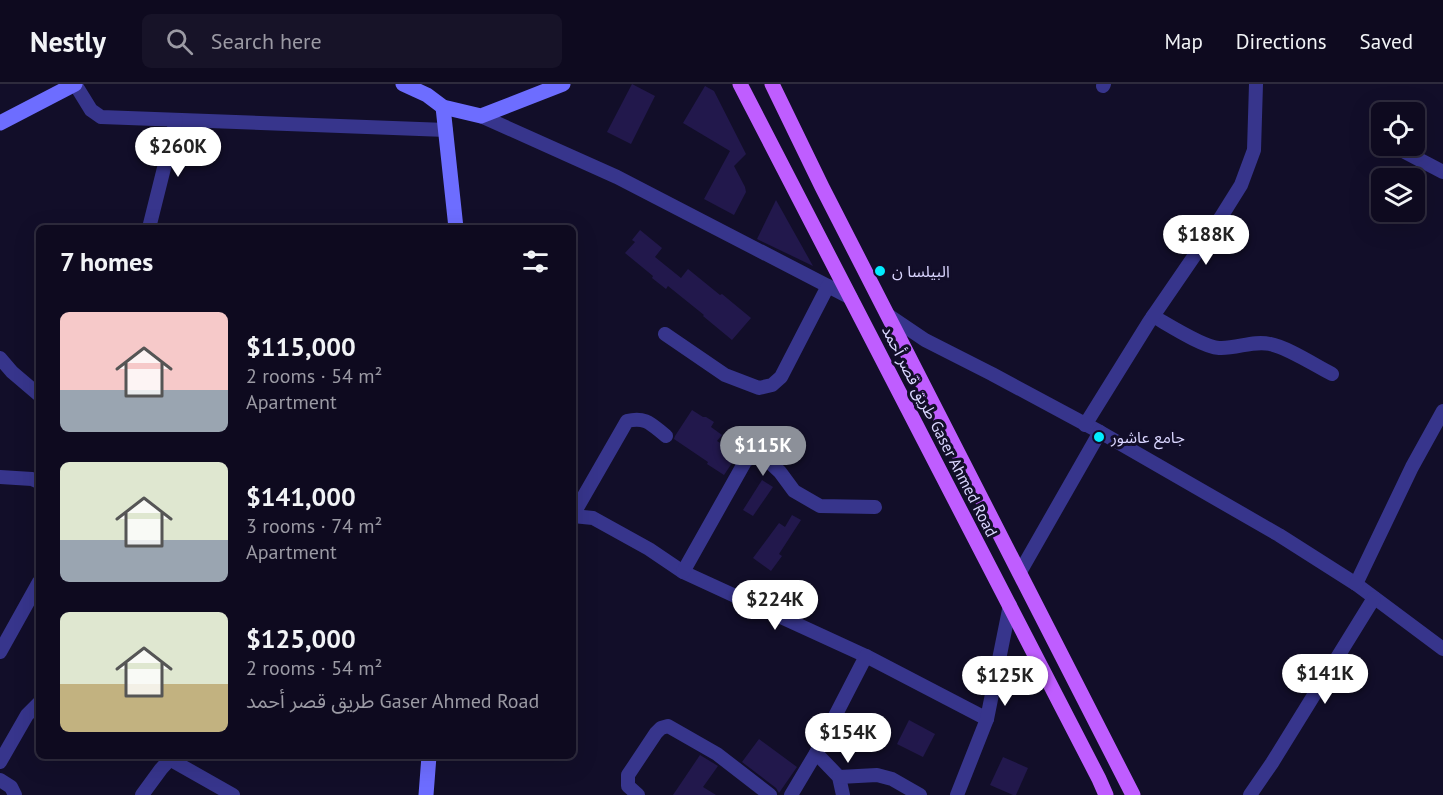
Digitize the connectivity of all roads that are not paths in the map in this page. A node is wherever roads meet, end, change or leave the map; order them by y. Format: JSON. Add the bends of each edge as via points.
{"nodes":[{"id":1,"x":75,"y":84,"type":"edge"},
{"id":2,"x":403,"y":84,"type":"edge"},
{"id":3,"x":563,"y":84,"type":"edge"},
{"id":4,"x":740,"y":84,"type":"edge"},
{"id":5,"x":772,"y":84,"type":"edge"},
{"id":6,"x":1256,"y":84,"type":"edge"},
{"id":7,"x":426,"y":90,"type":"edge"},
{"id":8,"x":443,"y":107,"type":"junction"},
{"id":9,"x":481,"y":116,"type":"junction"},
{"id":10,"x":176,"y":120,"type":"junction"},
{"id":11,"x":0,"y":123,"type":"edge"},
{"id":12,"x":446,"y":130,"type":"junction"},
{"id":13,"x":1413,"y":156,"type":"edge"},
{"id":14,"x":1443,"y":172,"type":"edge"},
{"id":15,"x":150,"y":225,"type":"edge"},
{"id":16,"x":456,"y":225,"type":"edge"},
{"id":17,"x":828,"y":286,"type":"junction"},
{"id":18,"x":851,"y":298,"type":"junction"},
{"id":19,"x":888,"y":315,"type":"junction"},
{"id":20,"x":1153,"y":316,"type":"junction"},
{"id":21,"x":665,"y":334,"type":"dead end"},
{"id":22,"x":0,"y":358,"type":"edge"},
{"id":23,"x":1332,"y":374,"type":"dead end"},
{"id":24,"x":36,"y":392,"type":"edge"},
{"id":25,"x":1443,"y":411,"type":"edge"},
{"id":26,"x":1085,"y":424,"type":"junction"},
{"id":27,"x":1100,"y":432,"type":"junction"},
{"id":28,"x":666,"y":436,"type":"dead end"},
{"id":29,"x":0,"y":477,"type":"edge"},
{"id":30,"x":36,"y":481,"type":"edge"},
{"id":31,"x":875,"y":507,"type":"dead end"},
{"id":32,"x":576,"y":510,"type":"edge"},
{"id":33,"x":576,"y":515,"type":"edge"},
{"id":34,"x":683,"y":572,"type":"junction"},
{"id":35,"x":1020,"y":572,"type":"junction"},
{"id":36,"x":1356,"y":584,"type":"junction"},
{"id":37,"x":36,"y":587,"type":"edge"},
{"id":38,"x":1374,"y":598,"type":"junction"},
{"id":39,"x":1010,"y":605,"type":"junction"},
{"id":40,"x":1443,"y":649,"type":"edge"},
{"id":41,"x":0,"y":652,"type":"edge"},
{"id":42,"x":866,"y":656,"type":"junction"},
{"id":43,"x":36,"y":706,"type":"edge"},
{"id":44,"x":987,"y":719,"type":"junction"},
{"id":45,"x":816,"y":753,"type":"junction"},
{"id":46,"x":171,"y":759,"type":"edge"},
{"id":47,"x":174,"y":759,"type":"edge"},
{"id":48,"x":429,"y":759,"type":"edge"},
{"id":49,"x":0,"y":762,"type":"edge"},
{"id":50,"x":839,"y":777,"type":"junction"},
{"id":51,"x":0,"y":780,"type":"edge"},
{"id":52,"x":15,"y":795,"type":"edge"},
{"id":53,"x":142,"y":795,"type":"edge"},
{"id":54,"x":233,"y":795,"type":"edge"},
{"id":55,"x":426,"y":795,"type":"edge"},
{"id":56,"x":638,"y":795,"type":"edge"},
{"id":57,"x":770,"y":795,"type":"edge"},
{"id":58,"x":791,"y":795,"type":"edge"},
{"id":59,"x":843,"y":795,"type":"edge"},
{"id":60,"x":920,"y":795,"type":"edge"},
{"id":61,"x":957,"y":795,"type":"edge"},
{"id":62,"x":1106,"y":795,"type":"edge"},
{"id":63,"x":1133,"y":795,"type":"edge"},
{"id":64,"x":1250,"y":795,"type":"edge"}],
"edges":[{"from":1,"to":10,"type":"street","via":[[91,110],[101,117]]},
{"from":1,"to":11,"type":"street"},
{"from":2,"to":7,"type":"street"},
{"from":3,"to":9,"type":"street"},
{"from":4,"to":18,"type":"main road","name":"طريق قصر أحمد Gaser Ahmed Road"},
{"from":5,"to":19,"type":"main road","name":"طريق قصر أحمد Gaser Ahmed Road"},
{"from":6,"to":20,"type":"street","via":[[1254,150],[1241,185]]},
{"from":7,"to":8,"type":"street"},
{"from":8,"to":9,"type":"street"},
{"from":8,"to":12,"type":"street"},
{"from":9,"to":17,"type":"street","via":[[617,177]]},
{"from":10,"to":12,"type":"street"},
{"from":10,"to":15,"type":"street"},
{"from":12,"to":16,"type":"street"},
{"from":13,"to":14,"type":"street"},
{"from":17,"to":18,"type":"street"},
{"from":17,"to":21,"type":"street","via":[[781,377],[772,385],[759,388],[725,375]]},
{"from":18,"to":39,"type":"main road","name":"طريق قصر أحمد Gaser Ahmed Road"},
{"from":19,"to":26,"type":"street","via":[[925,340]]},
{"from":19,"to":35,"type":"main road","name":"طريق قصر أحمد Gaser Ahmed Road"},
{"from":20,"to":23,"type":"street","via":[[1207,345],[1234,348],[1272,344]]},
{"from":20,"to":26,"type":"street"},
{"from":22,"to":24,"type":"street"},
{"from":25,"to":36,"type":"street"},
{"from":26,"to":27,"type":"street"},
{"from":27,"to":35,"type":"street"},
{"from":27,"to":36,"type":"street"},
{"from":28,"to":32,"type":"street","via":[[645,420],[627,421]]},
{"from":29,"to":30,"type":"street"},
{"from":31,"to":34,"type":"street","via":[[820,506],[794,491],[766,459],[754,457],[746,460]]},
{"from":33,"to":34,"type":"street","via":[[593,518]]},
{"from":34,"to":42,"type":"street"},
{"from":35,"to":63,"type":"main road","name":"طريق قصر أحمد Gaser Ahmed Road"},
{"from":36,"to":38,"type":"street"},
{"from":37,"to":41,"type":"street"},
{"from":38,"to":40,"type":"street"},
{"from":38,"to":64,"type":"street"},
{"from":39,"to":44,"type":"street"},
{"from":39,"to":62,"type":"main road","name":"طريق قصر أحمد Gaser Ahmed Road"},
{"from":42,"to":44,"type":"street"},
{"from":42,"to":45,"type":"street"},
{"from":43,"to":49,"type":"street"},
{"from":44,"to":61,"type":"street"},
{"from":45,"to":50,"type":"street"},
{"from":45,"to":58,"type":"street"},
{"from":46,"to":53,"type":"street"},
{"from":47,"to":54,"type":"street"},
{"from":48,"to":55,"type":"street"},
{"from":50,"to":59,"type":"street"},
{"from":50,"to":60,"type":"street","via":[[877,775]]},
{"from":51,"to":52,"type":"street","via":[[12,787]]},
{"from":56,"to":57,"type":"street","via":[[628,786],[628,776],[656,733],[668,726],[717,754]]}]}
